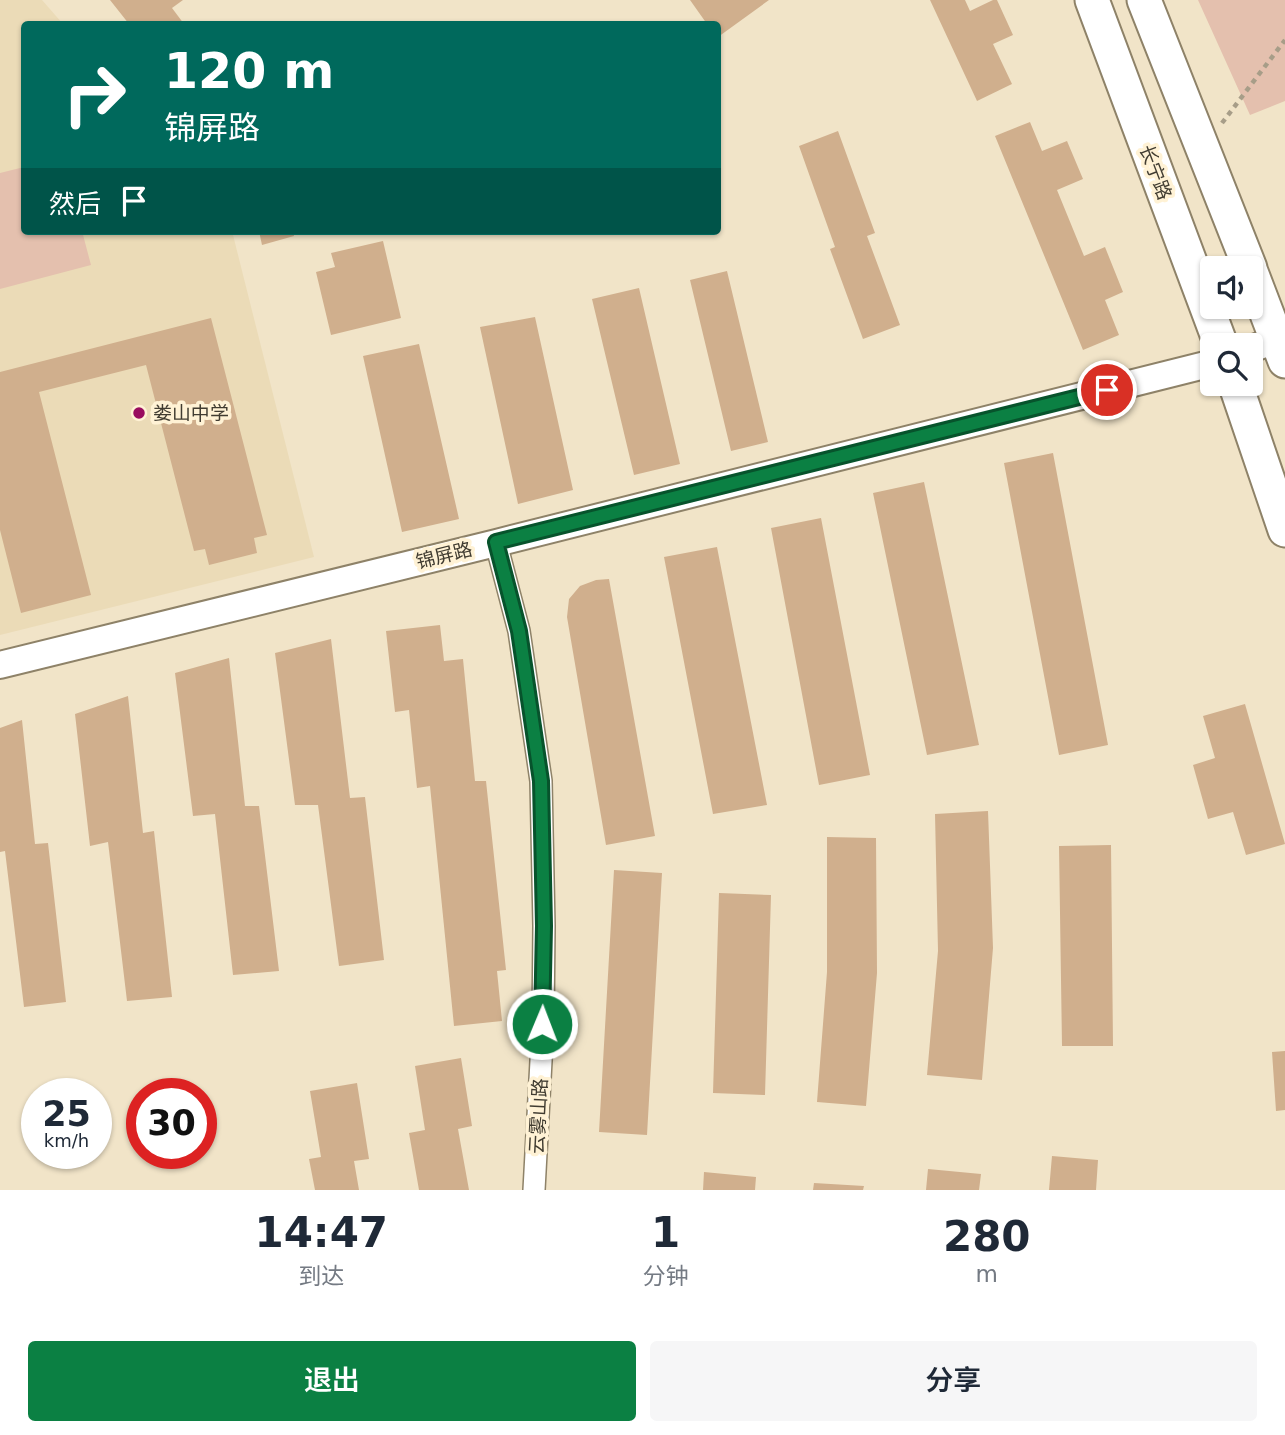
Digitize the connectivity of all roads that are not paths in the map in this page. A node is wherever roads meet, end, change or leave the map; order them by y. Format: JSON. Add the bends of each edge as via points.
{"nodes":[{"id":1,"x":1092,"y":0,"type":"edge"},
{"id":2,"x":1144,"y":0,"type":"edge"},
{"id":3,"x":1244,"y":256,"type":"edge"},
{"id":4,"x":1263,"y":319,"type":"edge"},
{"id":5,"x":1217,"y":333,"type":"edge"},
{"id":6,"x":1271,"y":350,"type":"edge"},
{"id":7,"x":1200,"y":366,"type":"edge"},
{"id":8,"x":1239,"y":396,"type":"edge"},
{"id":9,"x":1285,"y":530,"type":"edge"},
{"id":10,"x":496,"y":542,"type":"junction"},
{"id":11,"x":0,"y":665,"type":"edge"},
{"id":12,"x":534,"y":1190,"type":"edge"}],
"edges":[{"from":1,"to":5,"type":"main road","name":"长宁路"},
{"from":2,"to":3,"type":"main road"},
{"from":4,"to":6,"type":"main road"},
{"from":7,"to":10,"type":"street","name":"锦屏路"},
{"from":8,"to":9,"type":"main road"},
{"from":10,"to":11,"type":"street","name":"锦屏路"},
{"from":10,"to":12,"type":"street","name":"云雾山路","via":[[519,631],[541,781],[543,987]]}]}
